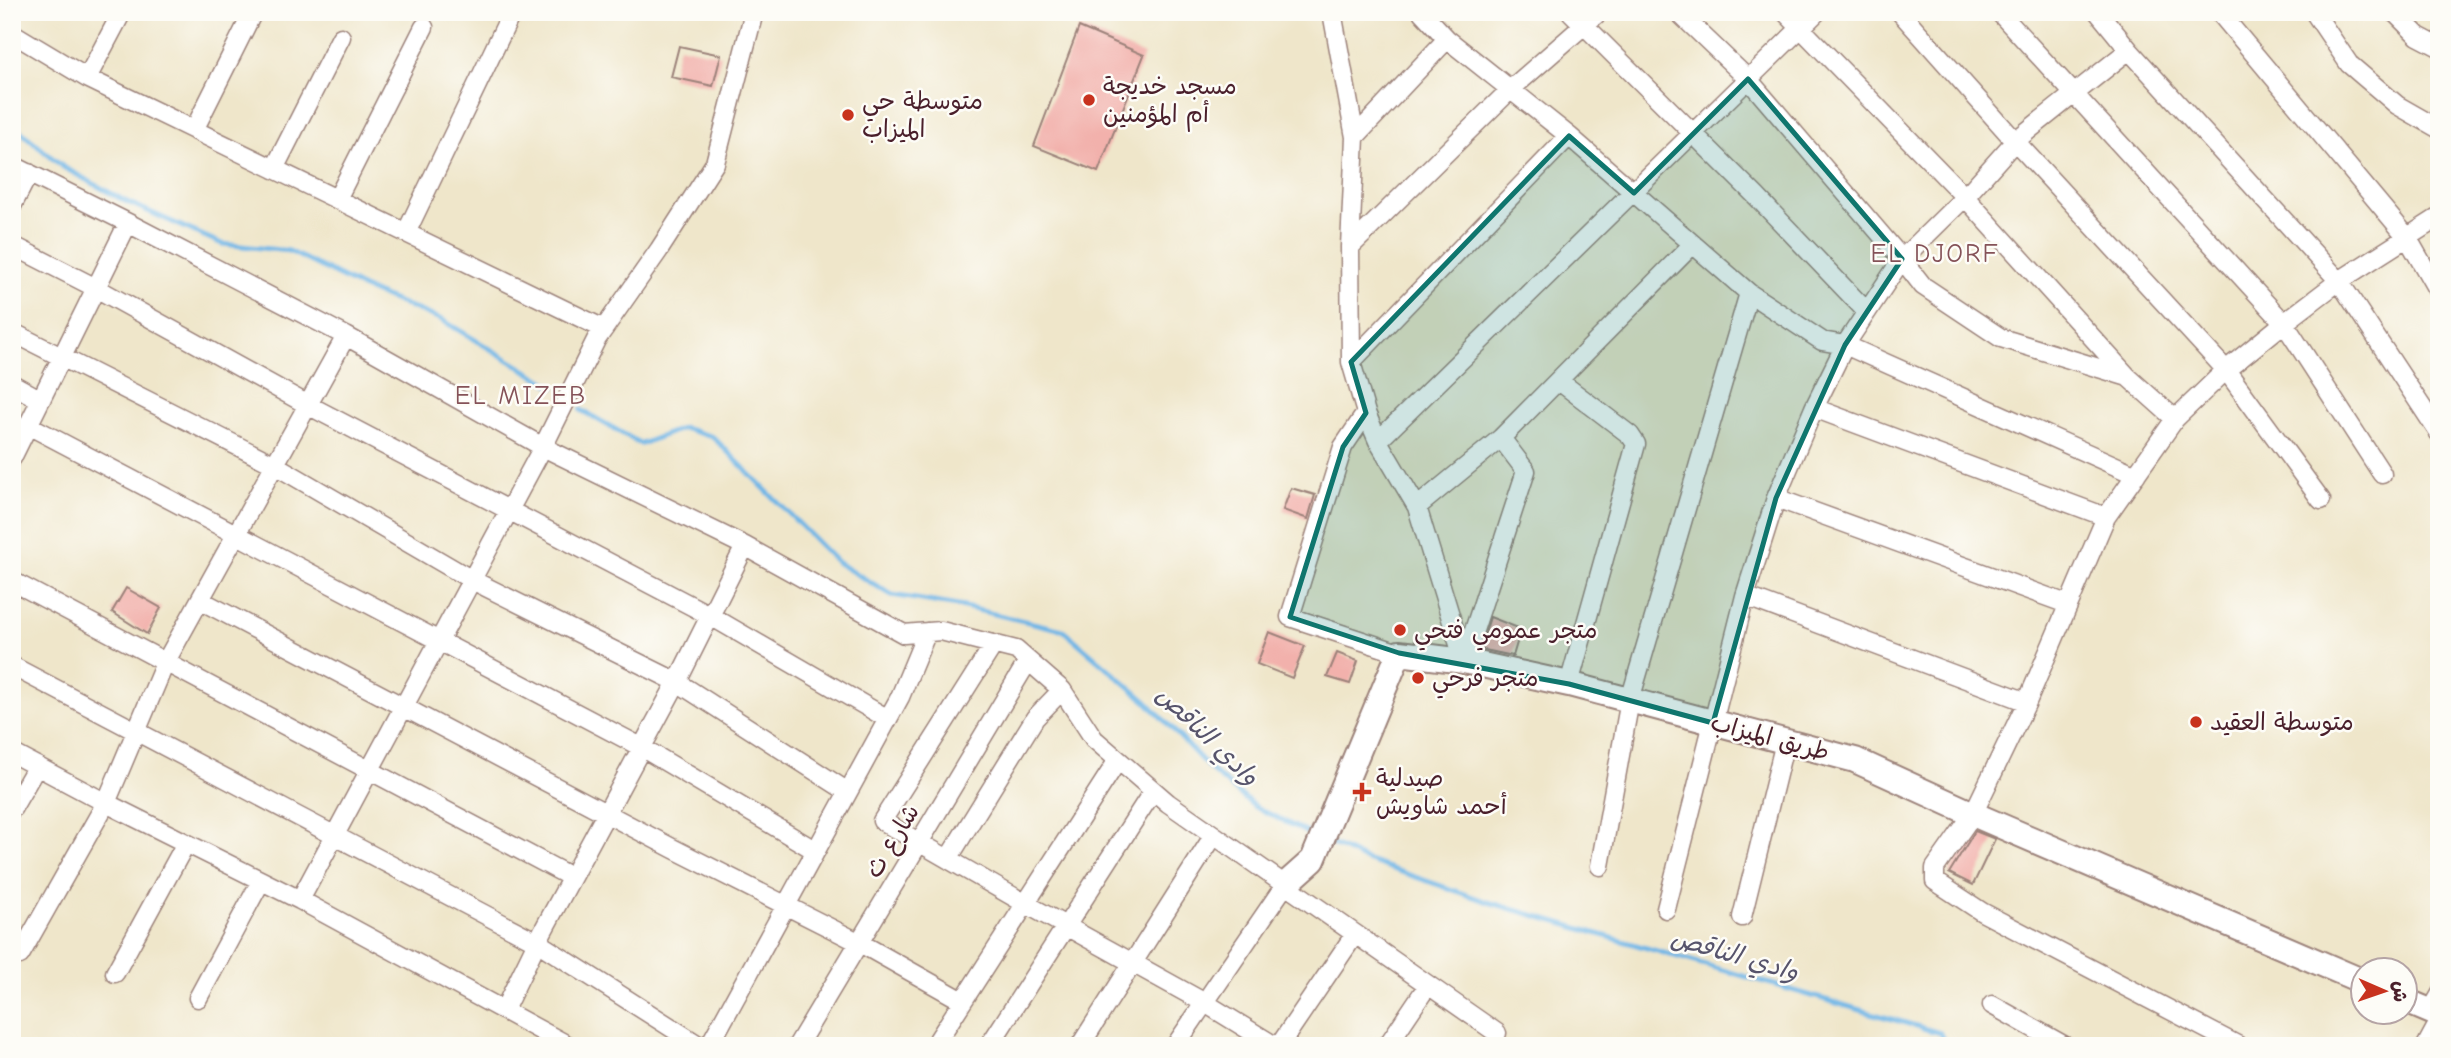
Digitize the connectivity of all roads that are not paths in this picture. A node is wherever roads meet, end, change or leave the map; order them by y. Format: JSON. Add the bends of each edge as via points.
{"nodes":[{"id":1,"x":122,"y":12,"type":"edge"},
{"id":2,"x":253,"y":12,"type":"edge"},
{"id":3,"x":512,"y":12,"type":"edge"},
{"id":4,"x":754,"y":12,"type":"edge"},
{"id":5,"x":1332,"y":12,"type":"edge"},
{"id":6,"x":1422,"y":12,"type":"edge"},
{"id":7,"x":1599,"y":12,"type":"edge"},
{"id":8,"x":1678,"y":12,"type":"edge"},
{"id":9,"x":1785,"y":12,"type":"edge"},
{"id":10,"x":1817,"y":12,"type":"edge"},
{"id":11,"x":1900,"y":12,"type":"edge"},
{"id":12,"x":1999,"y":12,"type":"edge"},
{"id":13,"x":2098,"y":12,"type":"edge"},
{"id":14,"x":2218,"y":12,"type":"edge"},
{"id":15,"x":2314,"y":12,"type":"edge"},
{"id":16,"x":2394,"y":12,"type":"edge"},
{"id":17,"x":1577,"y":19,"type":"edge"},
{"id":18,"x":2230,"y":20,"type":"edge"},
{"id":19,"x":424,"y":27,"type":"dead end"},
{"id":20,"x":1801,"y":28,"type":"junction"},
{"id":21,"x":12,"y":33,"type":"edge"},
{"id":22,"x":341,"y":37,"type":"dead end"},
{"id":23,"x":1447,"y":39,"type":"junction"},
{"id":24,"x":2439,"y":47,"type":"edge"},
{"id":25,"x":2129,"y":50,"type":"junction"},
{"id":26,"x":87,"y":78,"type":"junction"},
{"id":27,"x":1748,"y":79,"type":"junction"},
{"id":28,"x":1511,"y":89,"type":"junction"},
{"id":29,"x":2074,"y":94,"type":"junction"},
{"id":30,"x":2439,"y":129,"type":"edge"},
{"id":31,"x":194,"y":130,"type":"junction"},
{"id":32,"x":1694,"y":134,"type":"junction"},
{"id":33,"x":1569,"y":136,"type":"junction"},
{"id":34,"x":1355,"y":137,"type":"junction"},
{"id":35,"x":2015,"y":141,"type":"junction"},
{"id":36,"x":20,"y":169,"type":"edge"},
{"id":37,"x":274,"y":169,"type":"junction"},
{"id":38,"x":1634,"y":193,"type":"junction"},
{"id":39,"x":1965,"y":197,"type":"junction"},
{"id":40,"x":337,"y":199,"type":"junction"},
{"id":41,"x":12,"y":206,"type":"edge"},
{"id":42,"x":2439,"y":217,"type":"edge"},
{"id":43,"x":128,"y":223,"type":"junction"},
{"id":44,"x":406,"y":233,"type":"junction"},
{"id":45,"x":2407,"y":237,"type":"junction"},
{"id":46,"x":1693,"y":244,"type":"junction"},
{"id":47,"x":12,"y":245,"type":"edge"},
{"id":48,"x":1350,"y":247,"type":"junction"},
{"id":49,"x":1902,"y":258,"type":"junction"},
{"id":50,"x":2339,"y":281,"type":"junction"},
{"id":51,"x":96,"y":288,"type":"junction"},
{"id":52,"x":1749,"y":293,"type":"junction"},
{"id":53,"x":2439,"y":293,"type":"edge"},
{"id":54,"x":1867,"y":312,"type":"junction"},
{"id":55,"x":2284,"y":323,"type":"junction"},
{"id":56,"x":604,"y":329,"type":"junction"},
{"id":57,"x":12,"y":332,"type":"edge"},
{"id":58,"x":346,"y":337,"type":"junction"},
{"id":59,"x":1844,"y":345,"type":"junction"},
{"id":60,"x":62,"y":357,"type":"junction"},
{"id":61,"x":1351,"y":362,"type":"junction"},
{"id":62,"x":2227,"y":370,"type":"junction"},
{"id":63,"x":2128,"y":377,"type":"junction"},
{"id":64,"x":1559,"y":381,"type":"junction"},
{"id":65,"x":12,"y":384,"type":"edge"},
{"id":66,"x":41,"y":400,"type":"junction"},
{"id":67,"x":308,"y":405,"type":"junction"},
{"id":68,"x":1814,"y":408,"type":"junction"},
{"id":69,"x":1366,"y":413,"type":"junction"},
{"id":70,"x":2175,"y":419,"type":"junction"},
{"id":71,"x":28,"y":425,"type":"junction"},
{"id":72,"x":2439,"y":433,"type":"edge"},
{"id":73,"x":1501,"y":438,"type":"junction"},
{"id":74,"x":1377,"y":441,"type":"junction"},
{"id":75,"x":543,"y":447,"type":"junction"},
{"id":76,"x":12,"y":457,"type":"edge"},
{"id":77,"x":275,"y":465,"type":"junction"},
{"id":78,"x":2382,"y":474,"type":"dead end"},
{"id":79,"x":2136,"y":475,"type":"junction"},
{"id":80,"x":1776,"y":498,"type":"junction"},
{"id":81,"x":2321,"y":500,"type":"dead end"},
{"id":82,"x":1417,"y":507,"type":"junction"},
{"id":83,"x":508,"y":510,"type":"junction"},
{"id":84,"x":2106,"y":517,"type":"junction"},
{"id":85,"x":237,"y":535,"type":"junction"},
{"id":86,"x":745,"y":547,"type":"junction"},
{"id":87,"x":472,"y":580,"type":"junction"},
{"id":88,"x":12,"y":581,"type":"edge"},
{"id":89,"x":1745,"y":596,"type":"junction"},
{"id":90,"x":200,"y":600,"type":"junction"},
{"id":91,"x":2067,"y":604,"type":"junction"},
{"id":92,"x":709,"y":615,"type":"junction"},
{"id":93,"x":927,"y":632,"type":"junction"},
{"id":94,"x":440,"y":641,"type":"junction"},
{"id":95,"x":994,"y":644,"type":"junction"},
{"id":96,"x":1399,"y":653,"type":"junction"},
{"id":97,"x":1028,"y":661,"type":"junction"},
{"id":98,"x":1464,"y":661,"type":"junction"},
{"id":99,"x":165,"y":663,"type":"junction"},
{"id":100,"x":12,"y":666,"type":"edge"},
{"id":101,"x":677,"y":682,"type":"junction"},
{"id":102,"x":1569,"y":684,"type":"junction"},
{"id":103,"x":1062,"y":690,"type":"junction"},
{"id":104,"x":1630,"y":700,"type":"junction"},
{"id":105,"x":2027,"y":702,"type":"junction"},
{"id":106,"x":402,"y":707,"type":"junction"},
{"id":107,"x":888,"y":719,"type":"junction"},
{"id":108,"x":1713,"y":723,"type":"junction"},
{"id":109,"x":136,"y":733,"type":"junction"},
{"id":110,"x":1785,"y":741,"type":"junction"},
{"id":111,"x":641,"y":747,"type":"junction"},
{"id":112,"x":12,"y":752,"type":"edge"},
{"id":113,"x":1118,"y":760,"type":"junction"},
{"id":114,"x":37,"y":766,"type":"junction"},
{"id":115,"x":371,"y":771,"type":"junction"},
{"id":116,"x":1153,"y":791,"type":"junction"},
{"id":117,"x":849,"y":792,"type":"junction"},
{"id":118,"x":106,"y":803,"type":"junction"},
{"id":119,"x":12,"y":809,"type":"edge"},
{"id":120,"x":605,"y":812,"type":"junction"},
{"id":121,"x":1973,"y":814,"type":"junction"},
{"id":122,"x":337,"y":835,"type":"junction"},
{"id":123,"x":1214,"y":835,"type":"junction"},
{"id":124,"x":920,"y":842,"type":"junction"},
{"id":125,"x":186,"y":843,"type":"junction"},
{"id":126,"x":816,"y":850,"type":"junction"},
{"id":127,"x":948,"y":859,"type":"junction"},
{"id":128,"x":1600,"y":866,"type":"dead end"},
{"id":129,"x":571,"y":877,"type":"junction"},
{"id":130,"x":261,"y":881,"type":"junction"},
{"id":131,"x":1285,"y":885,"type":"junction"},
{"id":132,"x":300,"y":900,"type":"junction"},
{"id":133,"x":1026,"y":904,"type":"junction"},
{"id":134,"x":786,"y":906,"type":"junction"},
{"id":135,"x":1666,"y":909,"type":"dead end"},
{"id":136,"x":1742,"y":917,"type":"dead end"},
{"id":137,"x":1067,"y":925,"type":"junction"},
{"id":138,"x":1355,"y":934,"type":"junction"},
{"id":139,"x":537,"y":942,"type":"junction"},
{"id":140,"x":860,"y":943,"type":"junction"},
{"id":141,"x":20,"y":955,"type":"dead end"},
{"id":142,"x":1133,"y":963,"type":"junction"},
{"id":143,"x":115,"y":972,"type":"dead end"},
{"id":144,"x":2350,"y":976,"type":"edge"},
{"id":145,"x":1428,"y":985,"type":"junction"},
{"id":146,"x":2439,"y":988,"type":"edge"},
{"id":147,"x":198,"y":998,"type":"dead end"},
{"id":148,"x":963,"y":1001,"type":"junction"},
{"id":149,"x":1205,"y":1003,"type":"junction"},
{"id":150,"x":1992,"y":1005,"type":"dead end"},
{"id":151,"x":504,"y":1010,"type":"junction"},
{"id":152,"x":2427,"y":1012,"type":"edge"},
{"id":153,"x":1497,"y":1033,"type":"dead end"},
{"id":154,"x":569,"y":1046,"type":"edge"},
{"id":155,"x":700,"y":1046,"type":"edge"},
{"id":156,"x":709,"y":1046,"type":"edge"},
{"id":157,"x":797,"y":1046,"type":"edge"},
{"id":158,"x":934,"y":1046,"type":"edge"},
{"id":159,"x":989,"y":1046,"type":"edge"},
{"id":160,"x":1080,"y":1046,"type":"edge"},
{"id":161,"x":1175,"y":1046,"type":"edge"},
{"id":162,"x":1277,"y":1046,"type":"edge"},
{"id":163,"x":1387,"y":1046,"type":"edge"},
{"id":164,"x":2065,"y":1046,"type":"edge"},
{"id":165,"x":2239,"y":1046,"type":"edge"},
{"id":166,"x":2426,"y":1046,"type":"edge"}],
"edges":[{"from":1,"to":26,"type":"street"},
{"from":2,"to":31,"type":"street"},
{"from":3,"to":44,"type":"street"},
{"from":4,"to":56,"type":"street","via":[[715,163]]},
{"from":5,"to":34,"type":"street"},
{"from":6,"to":23,"type":"street"},
{"from":7,"to":17,"type":"street"},
{"from":8,"to":27,"type":"street"},
{"from":9,"to":20,"type":"street"},
{"from":10,"to":20,"type":"street"},
{"from":11,"to":35,"type":"street"},
{"from":12,"to":29,"type":"street"},
{"from":13,"to":25,"type":"street"},
{"from":14,"to":18,"type":"street"},
{"from":15,"to":30,"type":"street","via":[[2350,64],[2397,105]]},
{"from":16,"to":24,"type":"street","via":[[2418,36]]},
{"from":17,"to":28,"type":"street"},
{"from":17,"to":32,"type":"street"},
{"from":18,"to":45,"type":"street"},
{"from":19,"to":40,"type":"street"},
{"from":20,"to":27,"type":"street"},
{"from":20,"to":39,"type":"street"},
{"from":21,"to":26,"type":"street"},
{"from":22,"to":37,"type":"street"},
{"from":23,"to":28,"type":"street"},
{"from":23,"to":34,"type":"street"},
{"from":25,"to":29,"type":"street"},
{"from":25,"to":50,"type":"street"},
{"from":26,"to":31,"type":"street"},
{"from":27,"to":32,"type":"street"},
{"from":27,"to":49,"type":"street"},
{"from":28,"to":33,"type":"street"},
{"from":28,"to":48,"type":"street"},
{"from":29,"to":35,"type":"street"},
{"from":29,"to":55,"type":"street"},
{"from":31,"to":37,"type":"street"},
{"from":32,"to":38,"type":"street"},
{"from":32,"to":54,"type":"street"},
{"from":33,"to":38,"type":"street"},
{"from":33,"to":61,"type":"street"},
{"from":34,"to":48,"type":"street"},
{"from":35,"to":39,"type":"street"},
{"from":35,"to":62,"type":"street"},
{"from":36,"to":41,"type":"street"},
{"from":36,"to":43,"type":"street"},
{"from":37,"to":40,"type":"street"},
{"from":38,"to":46,"type":"street"},
{"from":38,"to":74,"type":"street"},
{"from":39,"to":49,"type":"street"},
{"from":39,"to":63,"type":"street"},
{"from":40,"to":44,"type":"street"},
{"from":42,"to":45,"type":"street"},
{"from":43,"to":51,"type":"street"},
{"from":43,"to":58,"type":"street"},
{"from":44,"to":56,"type":"street"},
{"from":45,"to":50,"type":"street"},
{"from":45,"to":53,"type":"street"},
{"from":46,"to":52,"type":"street"},
{"from":46,"to":64,"type":"street"},
{"from":47,"to":51,"type":"street"},
{"from":48,"to":61,"type":"street"},
{"from":49,"to":54,"type":"street"},
{"from":49,"to":63,"type":"street","via":[[1923,286],[2001,338]]},
{"from":50,"to":55,"type":"street"},
{"from":50,"to":72,"type":"street"},
{"from":51,"to":60,"type":"street"},
{"from":51,"to":67,"type":"street"},
{"from":52,"to":59,"type":"street","via":[[1822,341]]},
{"from":52,"to":104,"type":"street"},
{"from":54,"to":59,"type":"street"},
{"from":55,"to":62,"type":"street"},
{"from":55,"to":78,"type":"street"},
{"from":56,"to":75,"type":"street"},
{"from":57,"to":60,"type":"street"},
{"from":58,"to":67,"type":"street"},
{"from":58,"to":75,"type":"street"},
{"from":59,"to":68,"type":"street"},
{"from":59,"to":79,"type":"street"},
{"from":60,"to":66,"type":"street"},
{"from":60,"to":77,"type":"street"},
{"from":61,"to":69,"type":"street"},
{"from":62,"to":70,"type":"street"},
{"from":62,"to":81,"type":"street"},
{"from":63,"to":70,"type":"street"},
{"from":64,"to":73,"type":"street"},
{"from":64,"to":102,"type":"street","via":[[1636,444]]},
{"from":65,"to":66,"type":"street"},
{"from":66,"to":71,"type":"street"},
{"from":67,"to":77,"type":"street"},
{"from":67,"to":83,"type":"street"},
{"from":68,"to":80,"type":"street"},
{"from":68,"to":84,"type":"street"},
{"from":69,"to":74,"type":"street"},
{"from":69,"to":96,"type":"street","via":[[1343,447],[1290,617]]},
{"from":70,"to":79,"type":"street"},
{"from":71,"to":76,"type":"street"},
{"from":71,"to":85,"type":"street"},
{"from":73,"to":82,"type":"street"},
{"from":73,"to":98,"type":"street","via":[[1526,471]]},
{"from":74,"to":82,"type":"street"},
{"from":75,"to":83,"type":"street"},
{"from":75,"to":86,"type":"street"},
{"from":77,"to":85,"type":"street"},
{"from":77,"to":87,"type":"street"},
{"from":79,"to":84,"type":"street"},
{"from":80,"to":89,"type":"street"},
{"from":80,"to":91,"type":"street"},
{"from":82,"to":98,"type":"street"},
{"from":83,"to":87,"type":"street"},
{"from":83,"to":92,"type":"street"},
{"from":84,"to":91,"type":"street"},
{"from":85,"to":90,"type":"street"},
{"from":85,"to":94,"type":"street"},
{"from":86,"to":92,"type":"street"},
{"from":86,"to":93,"type":"street","via":[[904,634]]},
{"from":87,"to":94,"type":"street"},
{"from":87,"to":101,"type":"street"},
{"from":88,"to":99,"type":"street"},
{"from":89,"to":105,"type":"street"},
{"from":89,"to":108,"type":"street"},
{"from":90,"to":99,"type":"street"},
{"from":90,"to":106,"type":"street"},
{"from":91,"to":105,"type":"street"},
{"from":92,"to":101,"type":"street"},
{"from":92,"to":107,"type":"street"},
{"from":93,"to":95,"type":"street"},
{"from":93,"to":107,"type":"street"},
{"from":94,"to":106,"type":"street"},
{"from":94,"to":111,"type":"street"},
{"from":95,"to":97,"type":"street","via":[[1016,650]]},
{"from":95,"to":124,"type":"street","via":[[882,821]]},
{"from":96,"to":98,"type":"street","name":"طريق الميزاب"},
{"from":96,"to":131,"type":"street","via":[[1313,860]]},
{"from":97,"to":103,"type":"street"},
{"from":97,"to":124,"type":"street","name":"شارع ث"},
{"from":98,"to":102,"type":"street","name":"طريق الميزاب"},
{"from":99,"to":109,"type":"street"},
{"from":99,"to":115,"type":"street"},
{"from":100,"to":109,"type":"street"},
{"from":101,"to":111,"type":"street"},
{"from":101,"to":117,"type":"street"},
{"from":102,"to":104,"type":"street","name":"طريق الميزاب"},
{"from":103,"to":113,"type":"street","via":[[1094,739]]},
{"from":103,"to":127,"type":"street","via":[[1035,718]]},
{"from":104,"to":108,"type":"street","name":"طريق الميزاب"},
{"from":104,"to":128,"type":"street"},
{"from":105,"to":121,"type":"street"},
{"from":106,"to":115,"type":"street"},
{"from":106,"to":120,"type":"street"},
{"from":107,"to":117,"type":"street"},
{"from":108,"to":110,"type":"street","name":"طريق الميزاب"},
{"from":108,"to":135,"type":"street"},
{"from":109,"to":118,"type":"street"},
{"from":109,"to":122,"type":"street"},
{"from":110,"to":121,"type":"street","name":"طريق الميزاب","via":[[1855,760]]},
{"from":110,"to":136,"type":"street"},
{"from":111,"to":120,"type":"street"},
{"from":111,"to":126,"type":"street"},
{"from":112,"to":114,"type":"street"},
{"from":113,"to":116,"type":"street"},
{"from":113,"to":133,"type":"street"},
{"from":114,"to":118,"type":"street"},
{"from":114,"to":119,"type":"street"},
{"from":115,"to":122,"type":"street"},
{"from":115,"to":129,"type":"street"},
{"from":116,"to":123,"type":"street"},
{"from":116,"to":137,"type":"street"},
{"from":117,"to":126,"type":"street"},
{"from":118,"to":125,"type":"street"},
{"from":118,"to":141,"type":"street"},
{"from":120,"to":129,"type":"street"},
{"from":120,"to":134,"type":"street"},
{"from":121,"to":144,"type":"street","name":"طريق الميزاب"},
{"from":121,"to":165,"type":"street","via":[[1935,868],[1935,881],[1982,912]]},
{"from":122,"to":132,"type":"street"},
{"from":122,"to":139,"type":"street"},
{"from":123,"to":131,"type":"street"},
{"from":123,"to":142,"type":"street"},
{"from":124,"to":127,"type":"street"},
{"from":124,"to":140,"type":"street","name":"شارع ث"},
{"from":125,"to":130,"type":"street"},
{"from":125,"to":143,"type":"street"},
{"from":126,"to":134,"type":"street"},
{"from":127,"to":133,"type":"street"},
{"from":129,"to":139,"type":"street"},
{"from":130,"to":132,"type":"street"},
{"from":130,"to":147,"type":"street"},
{"from":131,"to":138,"type":"street"},
{"from":131,"to":149,"type":"street"},
{"from":132,"to":151,"type":"street"},
{"from":133,"to":137,"type":"street"},
{"from":133,"to":148,"type":"street"},
{"from":134,"to":140,"type":"street"},
{"from":134,"to":156,"type":"street"},
{"from":137,"to":142,"type":"street"},
{"from":137,"to":159,"type":"street"},
{"from":138,"to":145,"type":"street"},
{"from":138,"to":162,"type":"street"},
{"from":139,"to":151,"type":"street"},
{"from":139,"to":155,"type":"street"},
{"from":140,"to":148,"type":"street"},
{"from":140,"to":157,"type":"street","name":"شارع ث"},
{"from":142,"to":149,"type":"street"},
{"from":142,"to":160,"type":"street"},
{"from":145,"to":153,"type":"street"},
{"from":145,"to":163,"type":"street"},
{"from":146,"to":152,"type":"lane"},
{"from":148,"to":158,"type":"street"},
{"from":149,"to":161,"type":"street"},
{"from":149,"to":162,"type":"street"},
{"from":150,"to":164,"type":"street"},
{"from":151,"to":154,"type":"street"},
{"from":152,"to":166,"type":"street"}]}
